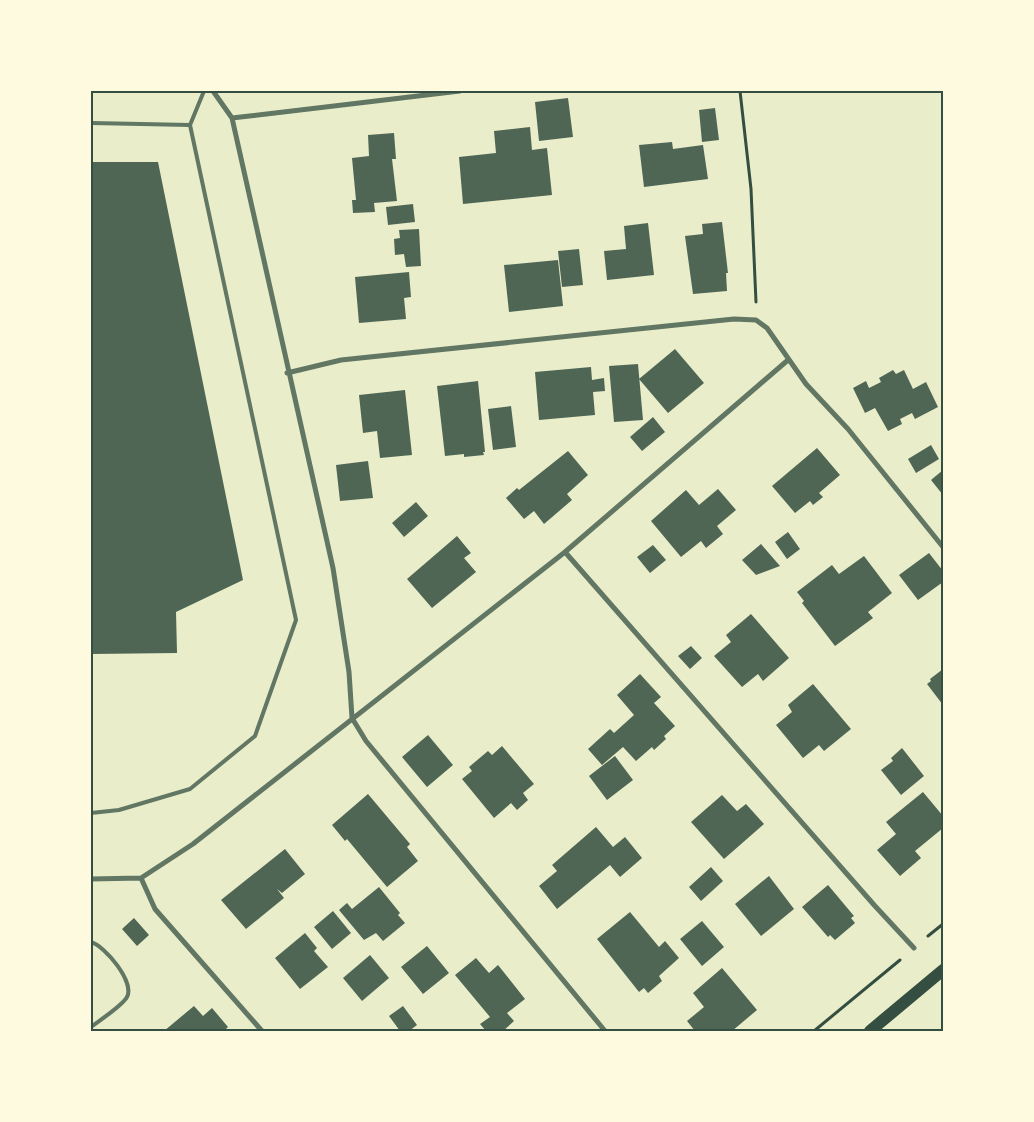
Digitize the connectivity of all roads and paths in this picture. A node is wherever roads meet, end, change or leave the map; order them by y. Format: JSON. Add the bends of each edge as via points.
{"nodes":[{"id":1,"x":204,"y":91,"type":"edge"},
{"id":2,"x":214,"y":91,"type":"edge"},
{"id":3,"x":460,"y":91,"type":"edge"},
{"id":4,"x":740,"y":91,"type":"edge"},
{"id":5,"x":232,"y":118,"type":"junction"},
{"id":6,"x":91,"y":123,"type":"edge"},
{"id":7,"x":190,"y":125,"type":"junction"},
{"id":8,"x":756,"y":320,"type":"junction"},
{"id":9,"x":788,"y":360,"type":"junction"},
{"id":10,"x":287,"y":373,"type":"junction"},
{"id":11,"x":943,"y":547,"type":"edge"},
{"id":12,"x":565,"y":552,"type":"junction"},
{"id":13,"x":352,"y":718,"type":"junction"},
{"id":14,"x":91,"y":813,"type":"edge"},
{"id":15,"x":141,"y":878,"type":"junction"},
{"id":16,"x":91,"y":879,"type":"edge"},
{"id":17,"x":943,"y":924,"type":"edge"},
{"id":18,"x":91,"y":942,"type":"edge"},
{"id":19,"x":914,"y":948,"type":"junction"},
{"id":20,"x":943,"y":970,"type":"edge"},
{"id":21,"x":91,"y":1027,"type":"edge"},
{"id":22,"x":262,"y":1031,"type":"edge"},
{"id":23,"x":605,"y":1031,"type":"edge"},
{"id":24,"x":814,"y":1031,"type":"edge"},
{"id":25,"x":870,"y":1031,"type":"edge"}],
"edges":[{"from":1,"to":7,"type":"lane"},
{"from":2,"to":5,"type":"street"},
{"from":3,"to":5,"type":"street"},
{"from":4,"to":8,"type":"path","via":[[751,189]]},
{"from":5,"to":10,"type":"street"},
{"from":6,"to":7,"type":"lane"},
{"from":7,"to":14,"type":"lane","via":[[296,620],[255,736],[190,789],[119,810]]},
{"from":8,"to":9,"type":"street","via":[[767,328]]},
{"from":8,"to":10,"type":"street","via":[[734,319],[341,360]]},
{"from":9,"to":11,"type":"street"},
{"from":9,"to":12,"type":"street"},
{"from":10,"to":13,"type":"street","via":[[332,568],[349,672]]},
{"from":12,"to":13,"type":"street"},
{"from":12,"to":19,"type":"street"},
{"from":13,"to":15,"type":"street","via":[[193,844]]},
{"from":13,"to":23,"type":"street","via":[[366,741]]},
{"from":15,"to":16,"type":"street"},
{"from":15,"to":22,"type":"street","via":[[155,909]]},
{"from":17,"to":19,"type":"path"},
{"from":18,"to":21,"type":"lane","via":[[98,944],[120,969],[128,990],[126,998]]},
{"from":19,"to":24,"type":"path"},
{"from":20,"to":25,"type":"main road"}]}
